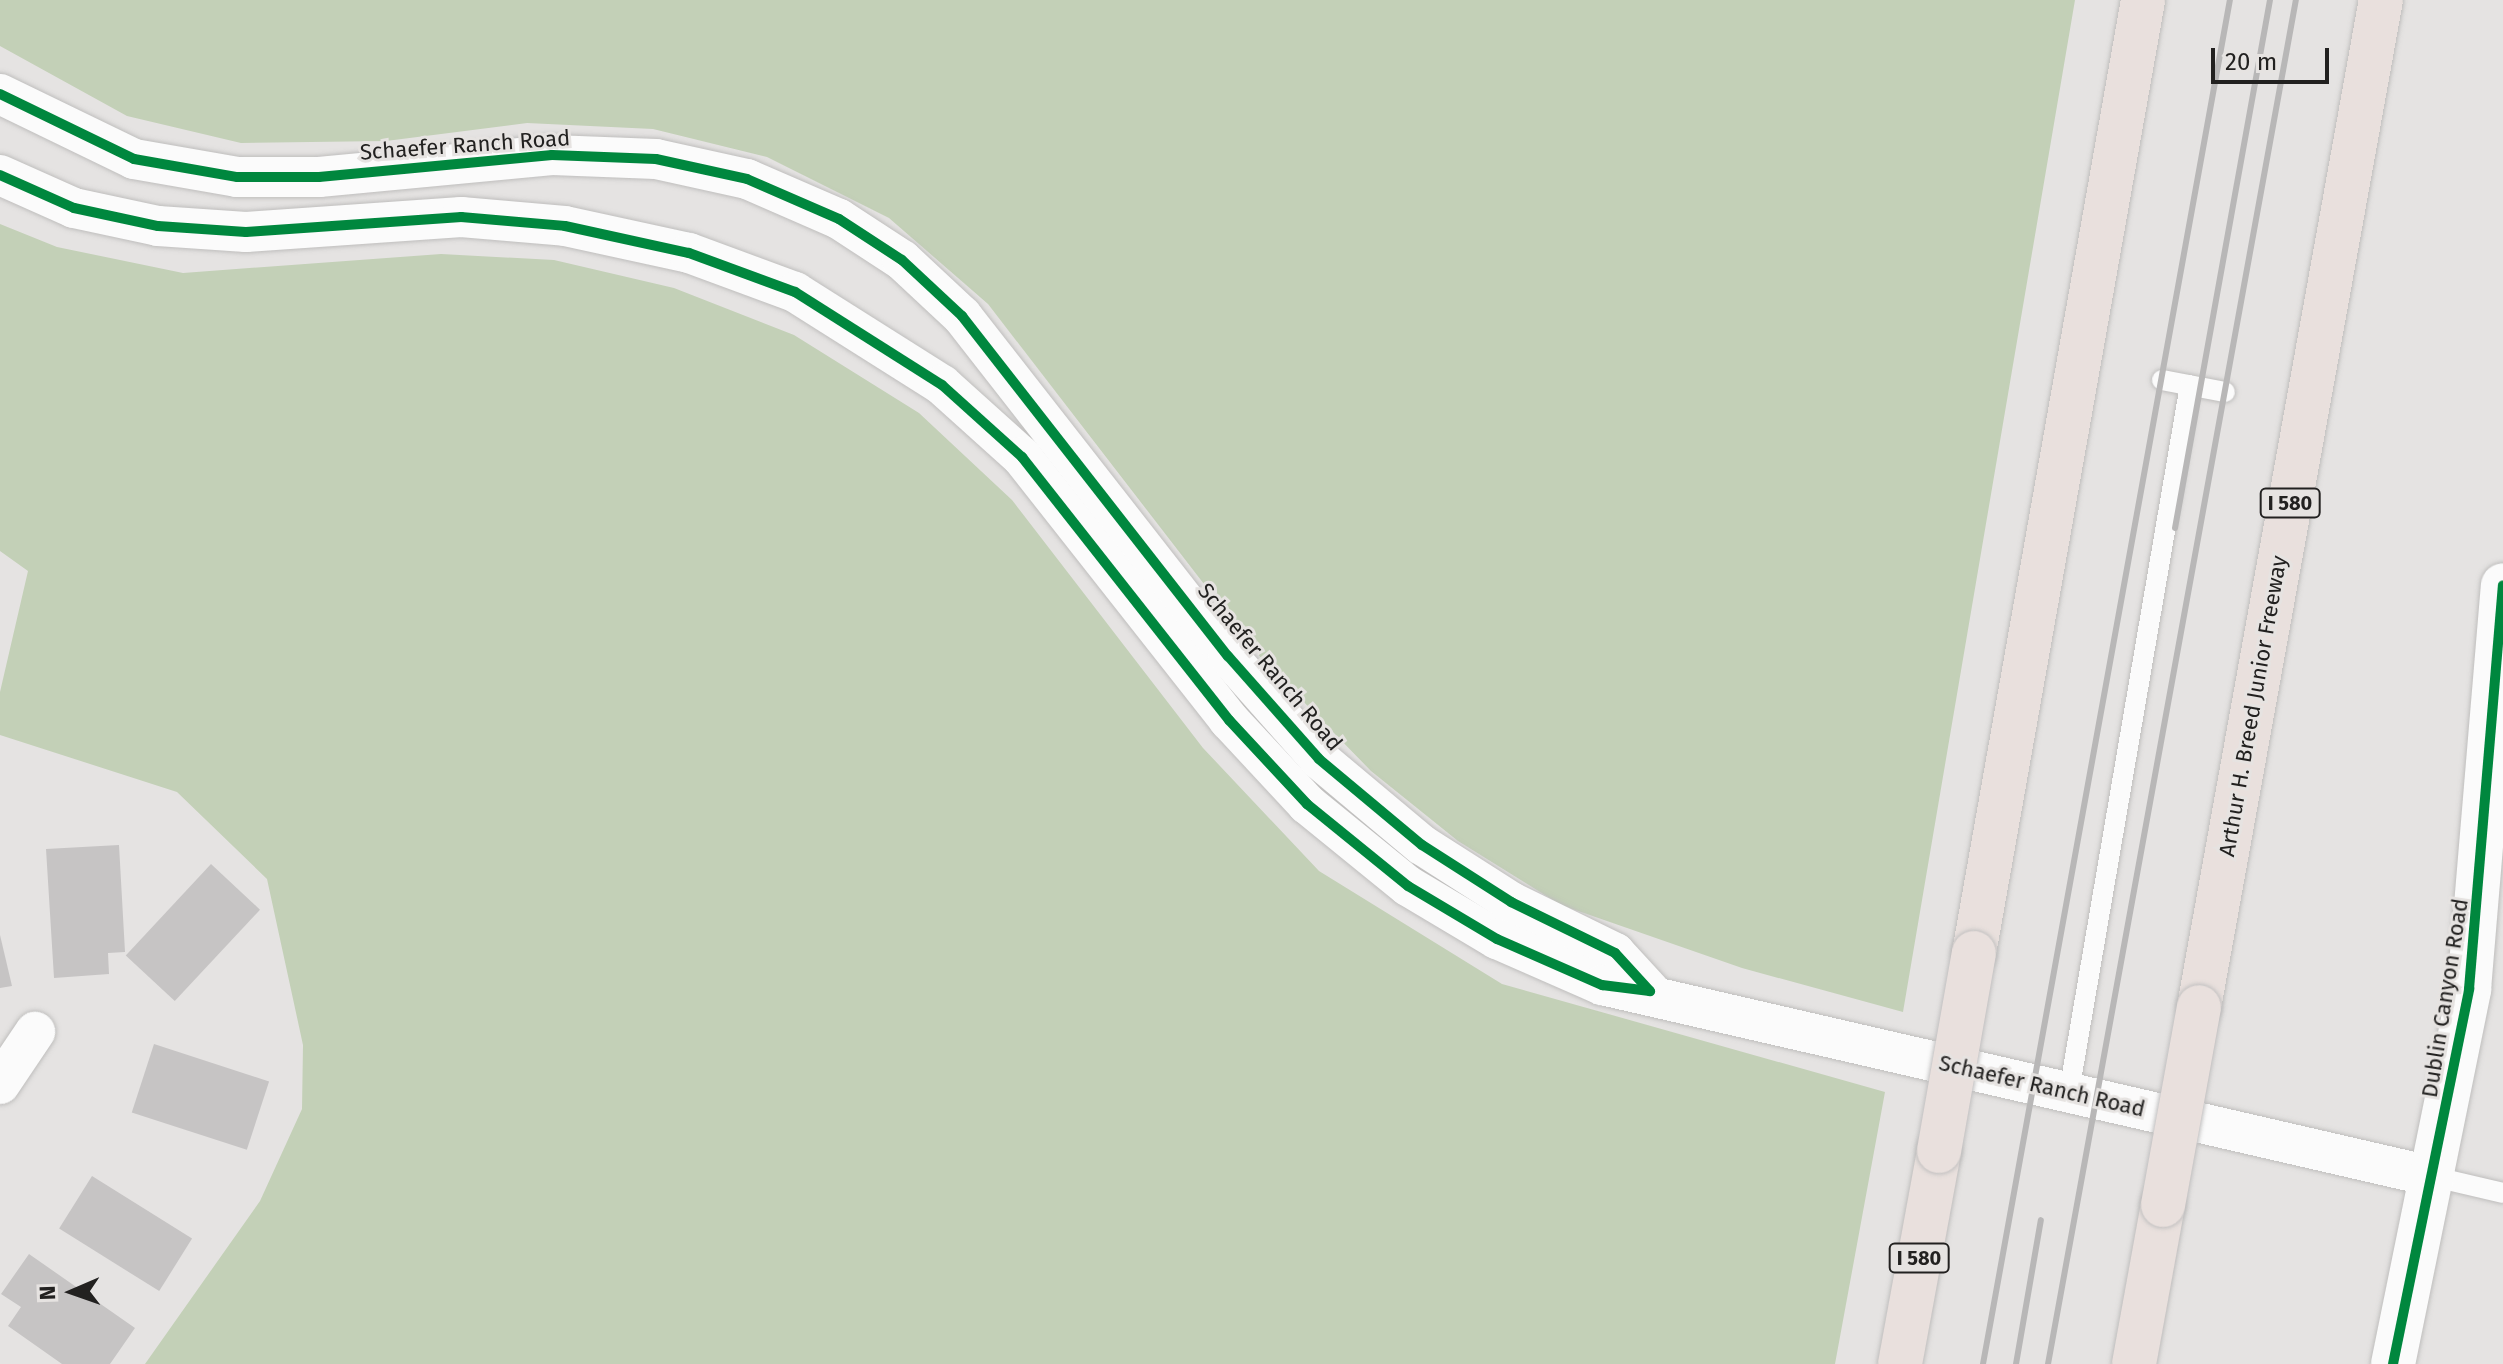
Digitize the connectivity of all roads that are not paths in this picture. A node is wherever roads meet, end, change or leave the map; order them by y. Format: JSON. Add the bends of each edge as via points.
{"nodes":[{"id":1,"x":2143,"y":0,"type":"edge"},
{"id":2,"x":2381,"y":0,"type":"edge"},
{"id":3,"x":0,"y":94,"type":"edge"},
{"id":4,"x":0,"y":175,"type":"edge"},
{"id":5,"x":2162,"y":380,"type":"dead end"},
{"id":6,"x":2190,"y":385,"type":"junction"},
{"id":7,"x":2225,"y":392,"type":"dead end"},
{"id":8,"x":2503,"y":585,"type":"edge"},
{"id":9,"x":1650,"y":991,"type":"junction"},
{"id":10,"x":35,"y":1032,"type":"dead end"},
{"id":11,"x":0,"y":1084,"type":"edge"},
{"id":12,"x":2069,"y":1092,"type":"junction"},
{"id":13,"x":2435,"y":1177,"type":"junction"},
{"id":14,"x":2503,"y":1193,"type":"edge"},
{"id":15,"x":1900,"y":1364,"type":"edge"},
{"id":16,"x":2134,"y":1364,"type":"edge"},
{"id":17,"x":2393,"y":1364,"type":"edge"}],
"edges":[{"from":1,"to":15,"type":"highway","number":"I 580","bridge":true},
{"from":2,"to":16,"type":"highway","name":"Arthur H. Breed Junior Freeway","number":"I 580","bridge":true},
{"from":3,"to":9,"type":"street","name":"Schaefer Ranch Road","via":[[134,159],[237,177],[319,177],[552,155],[656,159],[747,179],[839,219],[902,260],[962,316],[1228,656],[1319,759],[1422,845],[1511,902],[1615,953]]},
{"from":4,"to":9,"type":"street","name":"Schaefer Ranch Road","via":[[74,208],[158,226],[246,232],[461,217],[565,226],[689,253],[795,292],[942,385],[1022,457],[1229,720],[1318,813],[1408,886],[1497,939],[1602,985]]},
{"from":5,"to":6,"type":"lane"},
{"from":6,"to":7,"type":"lane"},
{"from":6,"to":12,"type":"lane"},
{"from":8,"to":13,"type":"main road","name":"Dublin Canyon Road","via":[[2477,932]]},
{"from":9,"to":12,"type":"street","name":"Schaefer Ranch Road"},
{"from":10,"to":11,"type":"street"},
{"from":12,"to":13,"type":"street","name":"Schaefer Ranch Road"},
{"from":13,"to":14,"type":"lane"},
{"from":13,"to":17,"type":"main road","name":"Dublin Canyon Road"}]}
